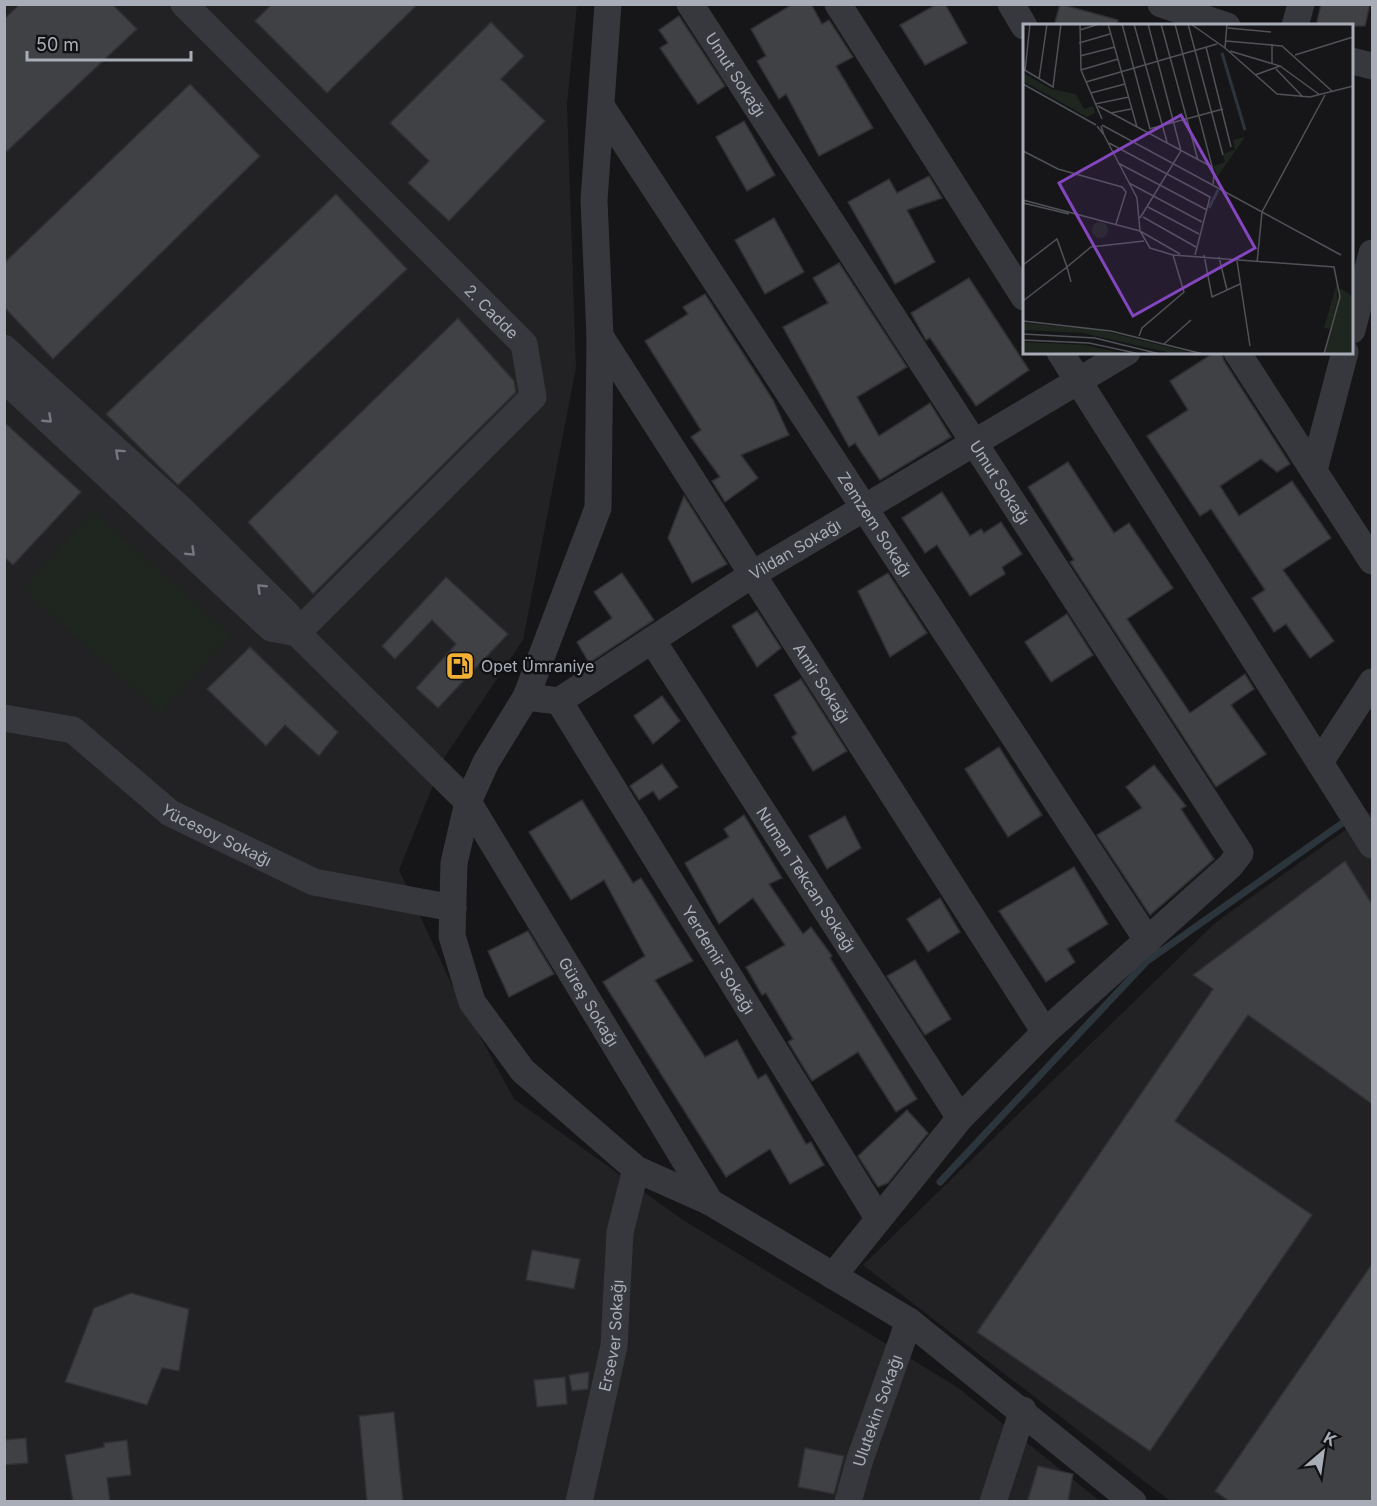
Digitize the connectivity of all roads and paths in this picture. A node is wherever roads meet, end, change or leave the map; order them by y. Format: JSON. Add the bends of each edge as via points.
{"nodes":[{"id":1,"x":184,"y":4,"type":"edge"},
{"id":2,"x":608,"y":4,"type":"edge"},
{"id":3,"x":690,"y":4,"type":"edge"},
{"id":4,"x":838,"y":4,"type":"edge"},
{"id":5,"x":1011,"y":4,"type":"edge"},
{"id":6,"x":1301,"y":4,"type":"edge"},
{"id":7,"x":1163,"y":10,"type":"edge"},
{"id":8,"x":1023,"y":24,"type":"edge"},
{"id":9,"x":1219,"y":24,"type":"edge"},
{"id":10,"x":1296,"y":24,"type":"edge"},
{"id":11,"x":1353,"y":61,"type":"edge"},
{"id":12,"x":1372,"y":66,"type":"edge"},
{"id":13,"x":601,"y":106,"type":"junction"},
{"id":14,"x":1372,"y":253,"type":"edge"},
{"id":15,"x":1023,"y":295,"type":"edge"},
{"id":16,"x":1353,"y":326,"type":"edge"},
{"id":17,"x":600,"y":336,"type":"junction"},
{"id":18,"x":4,"y":348,"type":"edge"},
{"id":19,"x":1061,"y":354,"type":"edge"},
{"id":20,"x":1123,"y":354,"type":"edge"},
{"id":21,"x":1238,"y":354,"type":"edge"},
{"id":22,"x":1345,"y":354,"type":"edge"},
{"id":23,"x":4,"y":379,"type":"edge"},
{"id":24,"x":1077,"y":380,"type":"junction"},
{"id":25,"x":973,"y":443,"type":"junction"},
{"id":26,"x":1314,"y":470,"type":"junction"},
{"id":27,"x":863,"y":507,"type":"junction"},
{"id":28,"x":1372,"y":561,"type":"edge"},
{"id":29,"x":753,"y":574,"type":"junction"},
{"id":30,"x":297,"y":633,"type":"junction"},
{"id":31,"x":652,"y":640,"type":"junction"},
{"id":32,"x":1372,"y":682,"type":"edge"},
{"id":33,"x":526,"y":697,"type":"junction"},
{"id":34,"x":559,"y":701,"type":"junction"},
{"id":35,"x":4,"y":718,"type":"edge"},
{"id":36,"x":1320,"y":762,"type":"junction"},
{"id":37,"x":468,"y":801,"type":"junction"},
{"id":38,"x":1372,"y":845,"type":"edge"},
{"id":39,"x":453,"y":908,"type":"junction"},
{"id":40,"x":1148,"y":941,"type":"junction"},
{"id":41,"x":1045,"y":1032,"type":"junction"},
{"id":42,"x":960,"y":1118,"type":"junction"},
{"id":43,"x":636,"y":1169,"type":"junction"},
{"id":44,"x":710,"y":1202,"type":"junction"},
{"id":45,"x":878,"y":1218,"type":"junction"},
{"id":46,"x":833,"y":1276,"type":"junction"},
{"id":47,"x":909,"y":1321,"type":"junction"},
{"id":48,"x":1023,"y":1410,"type":"junction"},
{"id":49,"x":579,"y":1502,"type":"edge"},
{"id":50,"x":848,"y":1502,"type":"edge"},
{"id":51,"x":993,"y":1502,"type":"edge"},
{"id":52,"x":1133,"y":1502,"type":"edge"}],
"edges":[{"from":1,"to":30,"type":"street","name":"2. Cadde","via":[[524,344],[526,355],[533,397]]},
{"from":2,"to":13,"type":"street"},
{"from":3,"to":25,"type":"street","name":"Umut Sokağı"},
{"from":4,"to":15,"type":"street"},
{"from":5,"to":8,"type":"street"},
{"from":6,"to":10,"type":"street"},
{"from":7,"to":9,"type":"street"},
{"from":11,"to":12,"type":"street"},
{"from":13,"to":17,"type":"street","via":[[594,200]]},
{"from":13,"to":27,"type":"street","name":"Zemzem Sokağı"},
{"from":14,"to":16,"type":"street"},
{"from":17,"to":29,"type":"street","name":"Amir Sokağı"},
{"from":17,"to":33,"type":"street","via":[[598,508]]},
{"from":30,"to":18,"type":"street","name":"Güreş Sokağı","one_way":true,"via":[[288,615],[198,526]]},
{"from":19,"to":24,"type":"street"},
{"from":20,"to":24,"type":"street","name":"Vildan Sokağı"},
{"from":21,"to":26,"type":"street"},
{"from":22,"to":26,"type":"street"},
{"from":23,"to":30,"type":"street","one_way":true,"via":[[272,628]]},
{"from":24,"to":25,"type":"street","name":"Vildan Sokağı"},
{"from":24,"to":36,"type":"street"},
{"from":25,"to":27,"type":"street","name":"Vildan Sokağı"},
{"from":25,"to":40,"type":"street","name":"Umut Sokağı","via":[[1240,853]]},
{"from":26,"to":28,"type":"street"},
{"from":27,"to":29,"type":"street","name":"Vildan Sokağı"},
{"from":27,"to":40,"type":"street","name":"Zemzem Sokağı"},
{"from":29,"to":31,"type":"street","name":"Vildan Sokağı"},
{"from":29,"to":41,"type":"street","name":"Amir Sokağı"},
{"from":30,"to":37,"type":"street","name":"Güreş Sokağı"},
{"from":31,"to":34,"type":"street","name":"Vildan Sokağı"},
{"from":31,"to":42,"type":"street","name":"Numan Tekcan Sokağı"},
{"from":32,"to":36,"type":"street"},
{"from":33,"to":34,"type":"street"},
{"from":33,"to":37,"type":"street","via":[[486,762]]},
{"from":34,"to":45,"type":"street","name":"Yerdemir Sokağı"},
{"from":35,"to":39,"type":"street","name":"Yücesoy Sokağı","via":[[72,730],[170,813],[314,882]]},
{"from":36,"to":38,"type":"street"},
{"from":37,"to":39,"type":"street","via":[[454,863]]},
{"from":37,"to":44,"type":"street","name":"Güreş Sokağı"},
{"from":39,"to":43,"type":"street","via":[[452,936],[472,1002],[524,1071]]},
{"from":40,"to":41,"type":"street"},
{"from":41,"to":42,"type":"street"},
{"from":42,"to":45,"type":"street"},
{"from":43,"to":44,"type":"street"},
{"from":43,"to":49,"type":"street","name":"Ersever Sokağı","via":[[620,1232],[614,1346]]},
{"from":44,"to":46,"type":"street"},
{"from":45,"to":46,"type":"street"},
{"from":46,"to":47,"type":"street"},
{"from":47,"to":48,"type":"street"},
{"from":47,"to":50,"type":"street","name":"Ulutekin Sokağı"},
{"from":48,"to":51,"type":"street"},
{"from":48,"to":52,"type":"street"}]}
